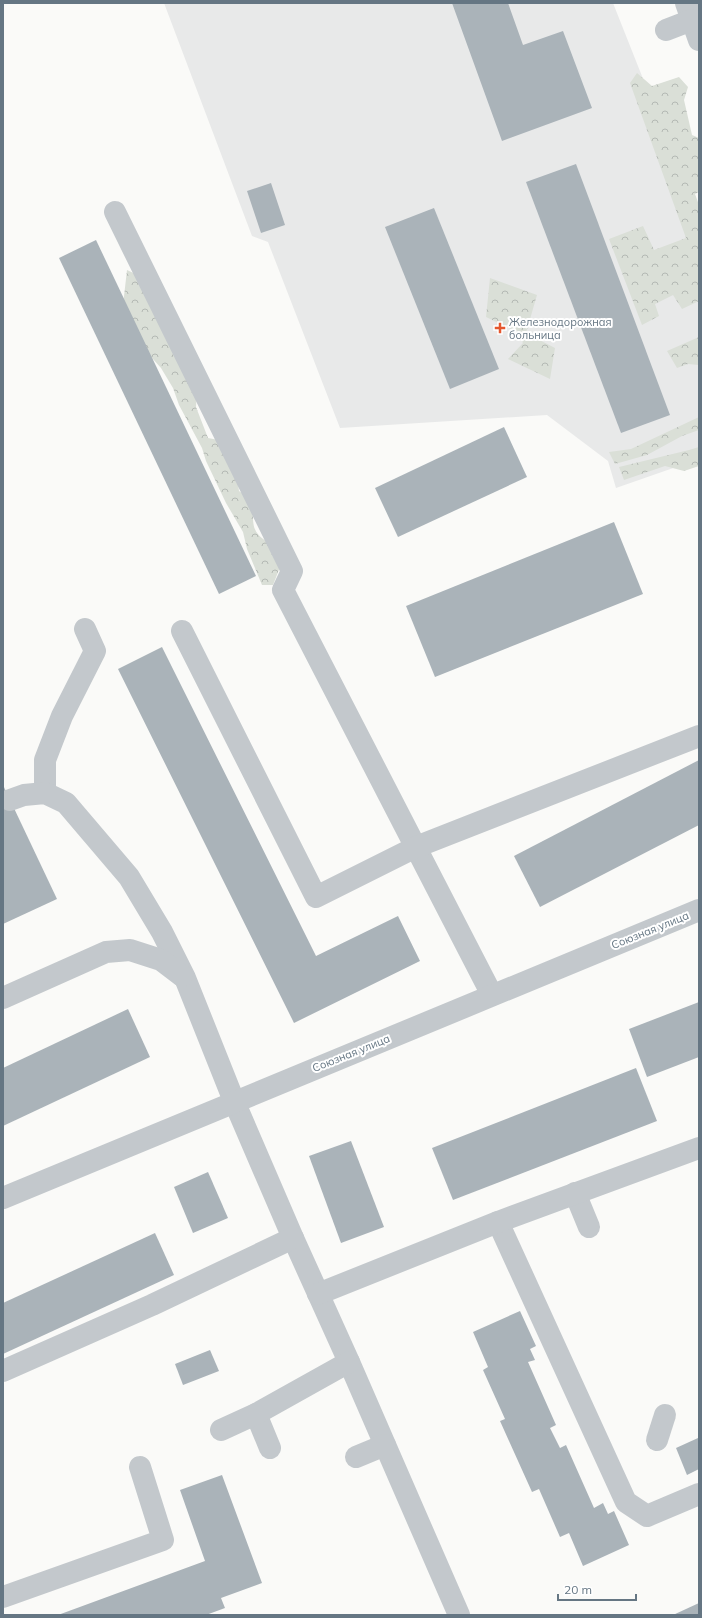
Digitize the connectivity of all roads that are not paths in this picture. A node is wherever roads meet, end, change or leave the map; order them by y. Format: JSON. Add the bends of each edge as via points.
{"nodes":[{"id":1,"x":692,"y":21,"type":"edge"},
{"id":2,"x":666,"y":30,"type":"dead end"},
{"id":3,"x":115,"y":212,"type":"dead end"},
{"id":4,"x":85,"y":629,"type":"dead end"},
{"id":5,"x":182,"y":631,"type":"dead end"},
{"id":6,"x":699,"y":736,"type":"edge"},
{"id":7,"x":45,"y":793,"type":"junction"},
{"id":8,"x":10,"y":800,"type":"dead end"},
{"id":9,"x":416,"y":847,"type":"junction"},
{"id":10,"x":699,"y":910,"type":"edge"},
{"id":11,"x":184,"y":978,"type":"junction"},
{"id":12,"x":492,"y":995,"type":"junction"},
{"id":13,"x":3,"y":998,"type":"edge"},
{"id":14,"x":234,"y":1101,"type":"junction"},
{"id":15,"x":699,"y":1148,"type":"edge"},
{"id":16,"x":575,"y":1193,"type":"junction"},
{"id":17,"x":3,"y":1198,"type":"edge"},
{"id":18,"x":498,"y":1222,"type":"junction"},
{"id":19,"x":589,"y":1227,"type":"dead end"},
{"id":20,"x":293,"y":1238,"type":"junction"},
{"id":21,"x":318,"y":1294,"type":"junction"},
{"id":22,"x":349,"y":1362,"type":"junction"},
{"id":23,"x":3,"y":1371,"type":"edge"},
{"id":24,"x":256,"y":1414,"type":"junction"},
{"id":25,"x":665,"y":1415,"type":"dead end"},
{"id":26,"x":221,"y":1430,"type":"dead end"},
{"id":27,"x":657,"y":1440,"type":"dead end"},
{"id":28,"x":385,"y":1445,"type":"junction"},
{"id":29,"x":270,"y":1448,"type":"dead end"},
{"id":30,"x":356,"y":1457,"type":"dead end"},
{"id":31,"x":140,"y":1467,"type":"dead end"},
{"id":32,"x":699,"y":1495,"type":"edge"},
{"id":33,"x":3,"y":1597,"type":"edge"},
{"id":34,"x":459,"y":1615,"type":"edge"}],
"edges":[{"from":1,"to":2,"type":"street"},
{"from":3,"to":9,"type":"street","via":[[292,571],[283,590],[295,629]]},
{"from":4,"to":7,"type":"street","via":[[95,652],[62,716],[45,760]]},
{"from":5,"to":9,"type":"street","via":[[212,672],[316,897]]},
{"from":6,"to":9,"type":"street"},
{"from":7,"to":8,"type":"street","via":[[24,795]]},
{"from":7,"to":11,"type":"street","via":[[66,803],[129,877],[162,932]]},
{"from":9,"to":12,"type":"street"},
{"from":10,"to":12,"type":"street","name":"Союзная улица"},
{"from":11,"to":13,"type":"street","via":[[161,960],[130,950],[106,952],[66,967]]},
{"from":11,"to":14,"type":"street"},
{"from":12,"to":14,"type":"street","name":"Союзная улица"},
{"from":14,"to":17,"type":"street","name":"Союзная улица"},
{"from":14,"to":20,"type":"street"},
{"from":15,"to":16,"type":"street"},
{"from":16,"to":18,"type":"street"},
{"from":16,"to":19,"type":"street"},
{"from":18,"to":21,"type":"street"},
{"from":18,"to":32,"type":"street","via":[[626,1502],[634,1501],[647,1516]]},
{"from":20,"to":21,"type":"street"},
{"from":20,"to":23,"type":"street","via":[[156,1311]]},
{"from":21,"to":22,"type":"street"},
{"from":22,"to":24,"type":"street"},
{"from":22,"to":28,"type":"street"},
{"from":24,"to":26,"type":"street"},
{"from":24,"to":29,"type":"street"},
{"from":25,"to":27,"type":"street"},
{"from":28,"to":30,"type":"street"},
{"from":28,"to":34,"type":"street"},
{"from":31,"to":33,"type":"street","via":[[163,1540]]}]}
